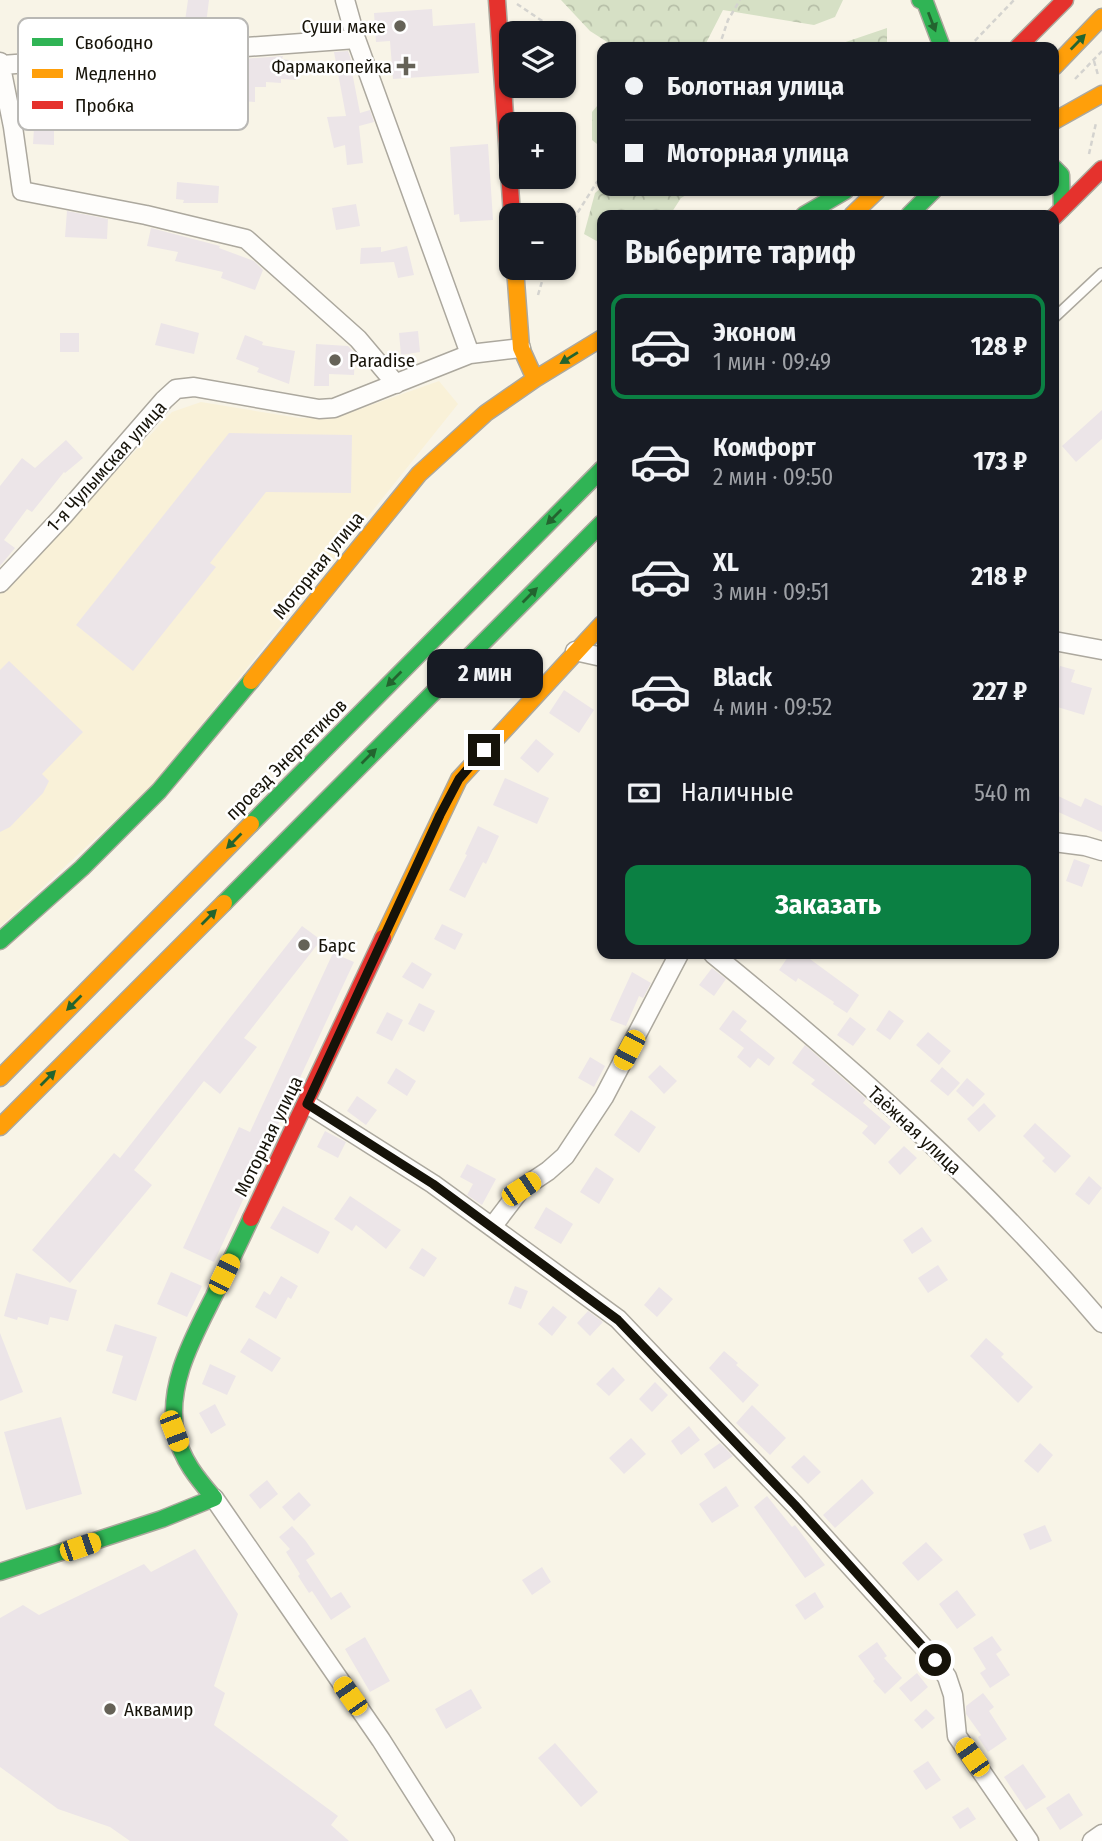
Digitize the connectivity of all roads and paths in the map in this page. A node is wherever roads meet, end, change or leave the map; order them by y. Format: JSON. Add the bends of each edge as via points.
{"nodes":[{"id":1,"x":345,"y":0,"type":"edge"},
{"id":2,"x":740,"y":0,"type":"edge"},
{"id":3,"x":920,"y":0,"type":"edge"},
{"id":4,"x":1014,"y":0,"type":"edge"},
{"id":5,"x":1065,"y":0,"type":"edge"},
{"id":6,"x":503,"y":1,"type":"edge"},
{"id":7,"x":1102,"y":16,"type":"edge"},
{"id":8,"x":542,"y":21,"type":"edge"},
{"id":9,"x":356,"y":39,"type":"junction"},
{"id":10,"x":721,"y":42,"type":"edge"},
{"id":11,"x":940,"y":42,"type":"edge"},
{"id":12,"x":974,"y":42,"type":"edge"},
{"id":13,"x":1023,"y":42,"type":"edge"},
{"id":14,"x":248,"y":47,"type":"edge"},
{"id":15,"x":1102,"y":51,"type":"edge"},
{"id":16,"x":1059,"y":62,"type":"edge"},
{"id":17,"x":1,"y":64,"type":"edge"},
{"id":18,"x":1071,"y":83,"type":"dead end"},
{"id":19,"x":1102,"y":94,"type":"edge"},
{"id":20,"x":1059,"y":118,"type":"edge"},
{"id":21,"x":1102,"y":169,"type":"edge"},
{"id":22,"x":1059,"y":173,"type":"edge"},
{"id":23,"x":597,"y":182,"type":"edge"},
{"id":24,"x":836,"y":196,"type":"edge"},
{"id":25,"x":872,"y":196,"type":"edge"},
{"id":26,"x":928,"y":196,"type":"edge"},
{"id":27,"x":511,"y":203,"type":"edge"},
{"id":28,"x":813,"y":210,"type":"edge"},
{"id":29,"x":857,"y":210,"type":"edge"},
{"id":30,"x":914,"y":210,"type":"edge"},
{"id":31,"x":1058,"y":210,"type":"edge"},
{"id":32,"x":1059,"y":212,"type":"edge"},
{"id":33,"x":576,"y":215,"type":"edge"},
{"id":34,"x":1102,"y":273,"type":"edge"},
{"id":35,"x":516,"y":280,"type":"edge"},
{"id":36,"x":1059,"y":313,"type":"edge"},
{"id":37,"x":597,"y":341,"type":"edge"},
{"id":38,"x":521,"y":348,"type":"junction"},
{"id":39,"x":470,"y":354,"type":"junction"},
{"id":40,"x":535,"y":379,"type":"junction"},
{"id":41,"x":396,"y":384,"type":"junction"},
{"id":42,"x":597,"y":474,"type":"edge"},
{"id":43,"x":597,"y":528,"type":"edge"},
{"id":44,"x":0,"y":583,"type":"edge"},
{"id":45,"x":597,"y":629,"type":"edge"},
{"id":46,"x":1059,"y":642,"type":"edge"},
{"id":47,"x":1102,"y":650,"type":"edge"},
{"id":48,"x":575,"y":651,"type":"junction"},
{"id":49,"x":597,"y":656,"type":"edge"},
{"id":50,"x":1059,"y":843,"type":"edge"},
{"id":51,"x":1102,"y":851,"type":"edge"},
{"id":52,"x":0,"y":941,"type":"edge"},
{"id":53,"x":676,"y":959,"type":"edge"},
{"id":54,"x":719,"y":959,"type":"edge"},
{"id":55,"x":0,"y":1078,"type":"edge"},
{"id":56,"x":307,"y":1104,"type":"junction"},
{"id":57,"x":0,"y":1127,"type":"edge"},
{"id":58,"x":492,"y":1227,"type":"junction"},
{"id":59,"x":1102,"y":1323,"type":"edge"},
{"id":60,"x":214,"y":1498,"type":"junction"},
{"id":61,"x":4,"y":1578,"type":"edge"},
{"id":62,"x":1102,"y":1834,"type":"edge"},
{"id":63,"x":444,"y":1841,"type":"edge"},
{"id":64,"x":1029,"y":1841,"type":"edge"},
{"id":65,"x":1092,"y":1841,"type":"edge"}],
"edges":[{"from":1,"to":9,"type":"street"},
{"from":2,"to":10,"type":"path"},
{"from":3,"to":11,"type":"street","one_way":true,"via":[[925,2]]},
{"from":4,"to":12,"type":"path"},
{"from":5,"to":13,"type":"street"},
{"from":6,"to":8,"type":"path","via":[[517,4]]},
{"from":6,"to":27,"type":"street"},
{"from":16,"to":7,"type":"street","one_way":true},
{"from":9,"to":14,"type":"street"},
{"from":9,"to":39,"type":"street"},
{"from":15,"to":18,"type":"path"},
{"from":17,"to":41,"type":"street","via":[[22,191],[246,239],[358,339]]},
{"from":19,"to":20,"type":"street"},
{"from":21,"to":32,"type":"street"},
{"from":22,"to":31,"type":"street"},
{"from":23,"to":33,"type":"path"},
{"from":24,"to":28,"type":"street"},
{"from":25,"to":29,"type":"street"},
{"from":26,"to":30,"type":"street"},
{"from":34,"to":36,"type":"lane"},
{"from":35,"to":38,"type":"street"},
{"from":37,"to":40,"type":"street","name":"Моторная улица","one_way":true},
{"from":38,"to":39,"type":"street","name":"1-я Чулымская улица"},
{"from":38,"to":40,"type":"street"},
{"from":39,"to":41,"type":"street","name":"1-я Чулымская улица"},
{"from":40,"to":52,"type":"street","name":"Моторная улица","via":[[486,413],[419,474],[159,791]]},
{"from":41,"to":44,"type":"street","name":"1-я Чулымская улица","via":[[334,408],[319,409],[194,387],[176,389]]},
{"from":42,"to":55,"type":"street","name":"проезд Энергетиков","one_way":true},
{"from":57,"to":43,"type":"street","one_way":true},
{"from":45,"to":48,"type":"street","name":"Моторная улица"},
{"from":46,"to":47,"type":"street"},
{"from":48,"to":49,"type":"street"},
{"from":48,"to":56,"type":"street","name":"Моторная улица","via":[[459,779]]},
{"from":50,"to":51,"type":"street"},
{"from":53,"to":58,"type":"street","via":[[598,1107],[565,1156],[521,1189]]},
{"from":54,"to":59,"type":"street","name":"Таёжная улица","via":[[927,1138]]},
{"from":56,"to":58,"type":"street"},
{"from":56,"to":60,"type":"street","name":"Моторная улица","via":[[178,1377],[174,1431],[188,1465]]},
{"from":58,"to":64,"type":"street","via":[[618,1320],[935,1660],[953,1695],[957,1736]]},
{"from":60,"to":61,"type":"street","via":[[32,1562]]},
{"from":60,"to":63,"type":"street"},
{"from":62,"to":65,"type":"street"}]}
